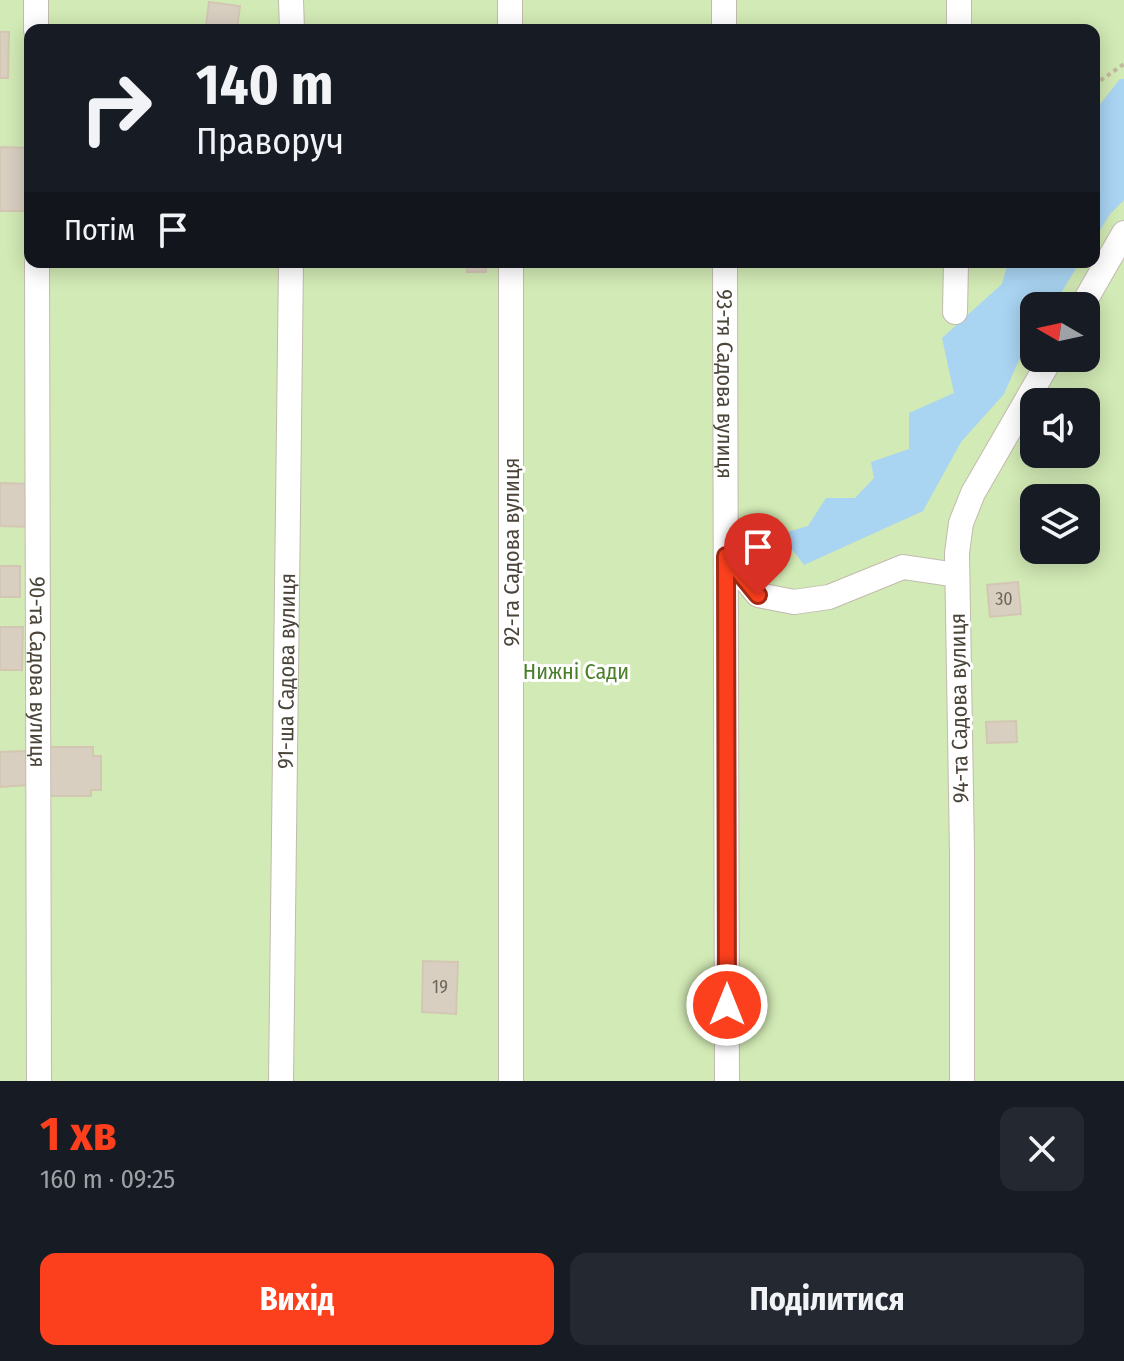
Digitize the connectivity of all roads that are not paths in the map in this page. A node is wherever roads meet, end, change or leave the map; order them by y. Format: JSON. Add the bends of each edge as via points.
{"nodes":[{"id":1,"x":36,"y":0,"type":"edge"},
{"id":2,"x":291,"y":0,"type":"edge"},
{"id":3,"x":510,"y":0,"type":"edge"},
{"id":4,"x":724,"y":0,"type":"edge"},
{"id":5,"x":959,"y":0,"type":"edge"},
{"id":6,"x":36,"y":24,"type":"edge"},
{"id":7,"x":292,"y":24,"type":"edge"},
{"id":8,"x":510,"y":24,"type":"edge"},
{"id":9,"x":724,"y":24,"type":"edge"},
{"id":10,"x":959,"y":24,"type":"edge"},
{"id":11,"x":1124,"y":233,"type":"edge"},
{"id":12,"x":37,"y":268,"type":"edge"},
{"id":13,"x":291,"y":268,"type":"edge"},
{"id":14,"x":511,"y":268,"type":"edge"},
{"id":15,"x":725,"y":268,"type":"edge"},
{"id":16,"x":956,"y":268,"type":"edge"},
{"id":17,"x":1090,"y":292,"type":"edge"},
{"id":18,"x":955,"y":312,"type":"dead end"},
{"id":19,"x":1043,"y":372,"type":"edge"},
{"id":20,"x":726,"y":556,"type":"junction"},
{"id":21,"x":957,"y":575,"type":"junction"},
{"id":22,"x":39,"y":1081,"type":"edge"},
{"id":23,"x":281,"y":1081,"type":"edge"},
{"id":24,"x":511,"y":1081,"type":"edge"},
{"id":25,"x":727,"y":1081,"type":"edge"},
{"id":26,"x":962,"y":1081,"type":"edge"}],
"edges":[{"from":1,"to":6,"type":"street"},
{"from":2,"to":7,"type":"street"},
{"from":3,"to":8,"type":"street"},
{"from":4,"to":9,"type":"street"},
{"from":5,"to":10,"type":"street"},
{"from":11,"to":17,"type":"street"},
{"from":12,"to":22,"type":"street","name":"90-та Садова вулиця"},
{"from":13,"to":23,"type":"street","name":"91-ша Садова вулиця"},
{"from":14,"to":24,"type":"street","name":"92-га Садова вулиця"},
{"from":15,"to":20,"type":"street","name":"93-тя Садова вулиця"},
{"from":16,"to":18,"type":"street"},
{"from":19,"to":21,"type":"street","name":"94-та Садова вулиця","via":[[973,493],[961,523]]},
{"from":20,"to":21,"type":"street","via":[[758,595],[794,602],[829,597],[903,567]]},
{"from":20,"to":25,"type":"street","name":"93-тя Садова вулиця"},
{"from":21,"to":26,"type":"street","name":"94-та Садова вулиця"}]}
